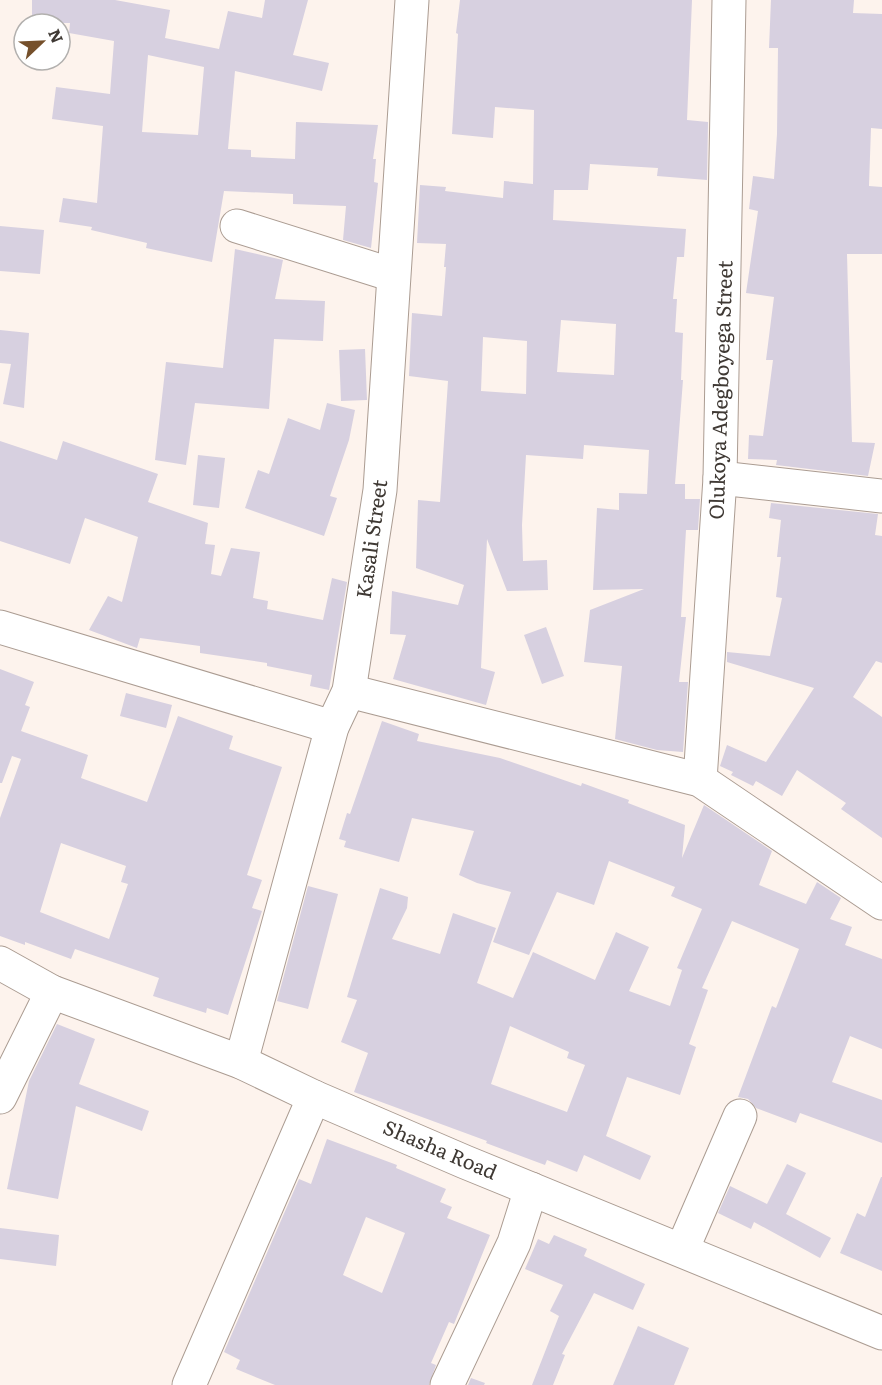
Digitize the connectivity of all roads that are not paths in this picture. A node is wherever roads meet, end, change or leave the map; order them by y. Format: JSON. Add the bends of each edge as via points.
{"nodes":[{"id":1,"x":412,"y":0,"type":"edge"},
{"id":2,"x":729,"y":0,"type":"edge"},
{"id":3,"x":237,"y":226,"type":"dead end"},
{"id":4,"x":393,"y":275,"type":"junction"},
{"id":5,"x":720,"y":478,"type":"junction"},
{"id":6,"x":881,"y":488,"type":"edge"},
{"id":7,"x":0,"y":627,"type":"edge"},
{"id":8,"x":349,"y":691,"type":"junction"},
{"id":9,"x":332,"y":727,"type":"junction"},
{"id":10,"x":700,"y":780,"type":"junction"},
{"id":11,"x":882,"y":903,"type":"edge"},
{"id":12,"x":0,"y":963,"type":"edge"},
{"id":13,"x":52,"y":992,"type":"junction"},
{"id":14,"x":241,"y":1062,"type":"junction"},
{"id":15,"x":0,"y":1097,"type":"edge"},
{"id":16,"x":314,"y":1097,"type":"junction"},
{"id":17,"x":740,"y":1116,"type":"dead end"},
{"id":18,"x":531,"y":1189,"type":"junction"},
{"id":19,"x":682,"y":1250,"type":"junction"},
{"id":20,"x":882,"y":1333,"type":"edge"},
{"id":21,"x":189,"y":1385,"type":"edge"},
{"id":22,"x":447,"y":1385,"type":"edge"}],
"edges":[{"from":1,"to":4,"type":"street","name":"Kasali Street"},
{"from":2,"to":5,"type":"street","name":"Olukoya Adegboyega Street"},
{"from":3,"to":4,"type":"street"},
{"from":4,"to":8,"type":"street","name":"Kasali Street","via":[[380,490]]},
{"from":5,"to":6,"type":"street"},
{"from":5,"to":10,"type":"street","name":"Olukoya Adegboyega Street"},
{"from":7,"to":9,"type":"street"},
{"from":8,"to":9,"type":"street","name":"Kasali Street"},
{"from":8,"to":10,"type":"street"},
{"from":9,"to":14,"type":"street","name":"Kasali Street"},
{"from":10,"to":11,"type":"street"},
{"from":12,"to":13,"type":"street","name":"Shasha Road"},
{"from":13,"to":14,"type":"street","name":"Shasha Road"},
{"from":13,"to":15,"type":"street"},
{"from":14,"to":16,"type":"street","name":"Shasha Road"},
{"from":16,"to":18,"type":"street","name":"Shasha Road"},
{"from":16,"to":21,"type":"street"},
{"from":17,"to":19,"type":"street"},
{"from":18,"to":19,"type":"street","name":"Shasha Road"},
{"from":18,"to":22,"type":"street","via":[[514,1243]]},
{"from":19,"to":20,"type":"street","name":"Shasha Road"}]}
